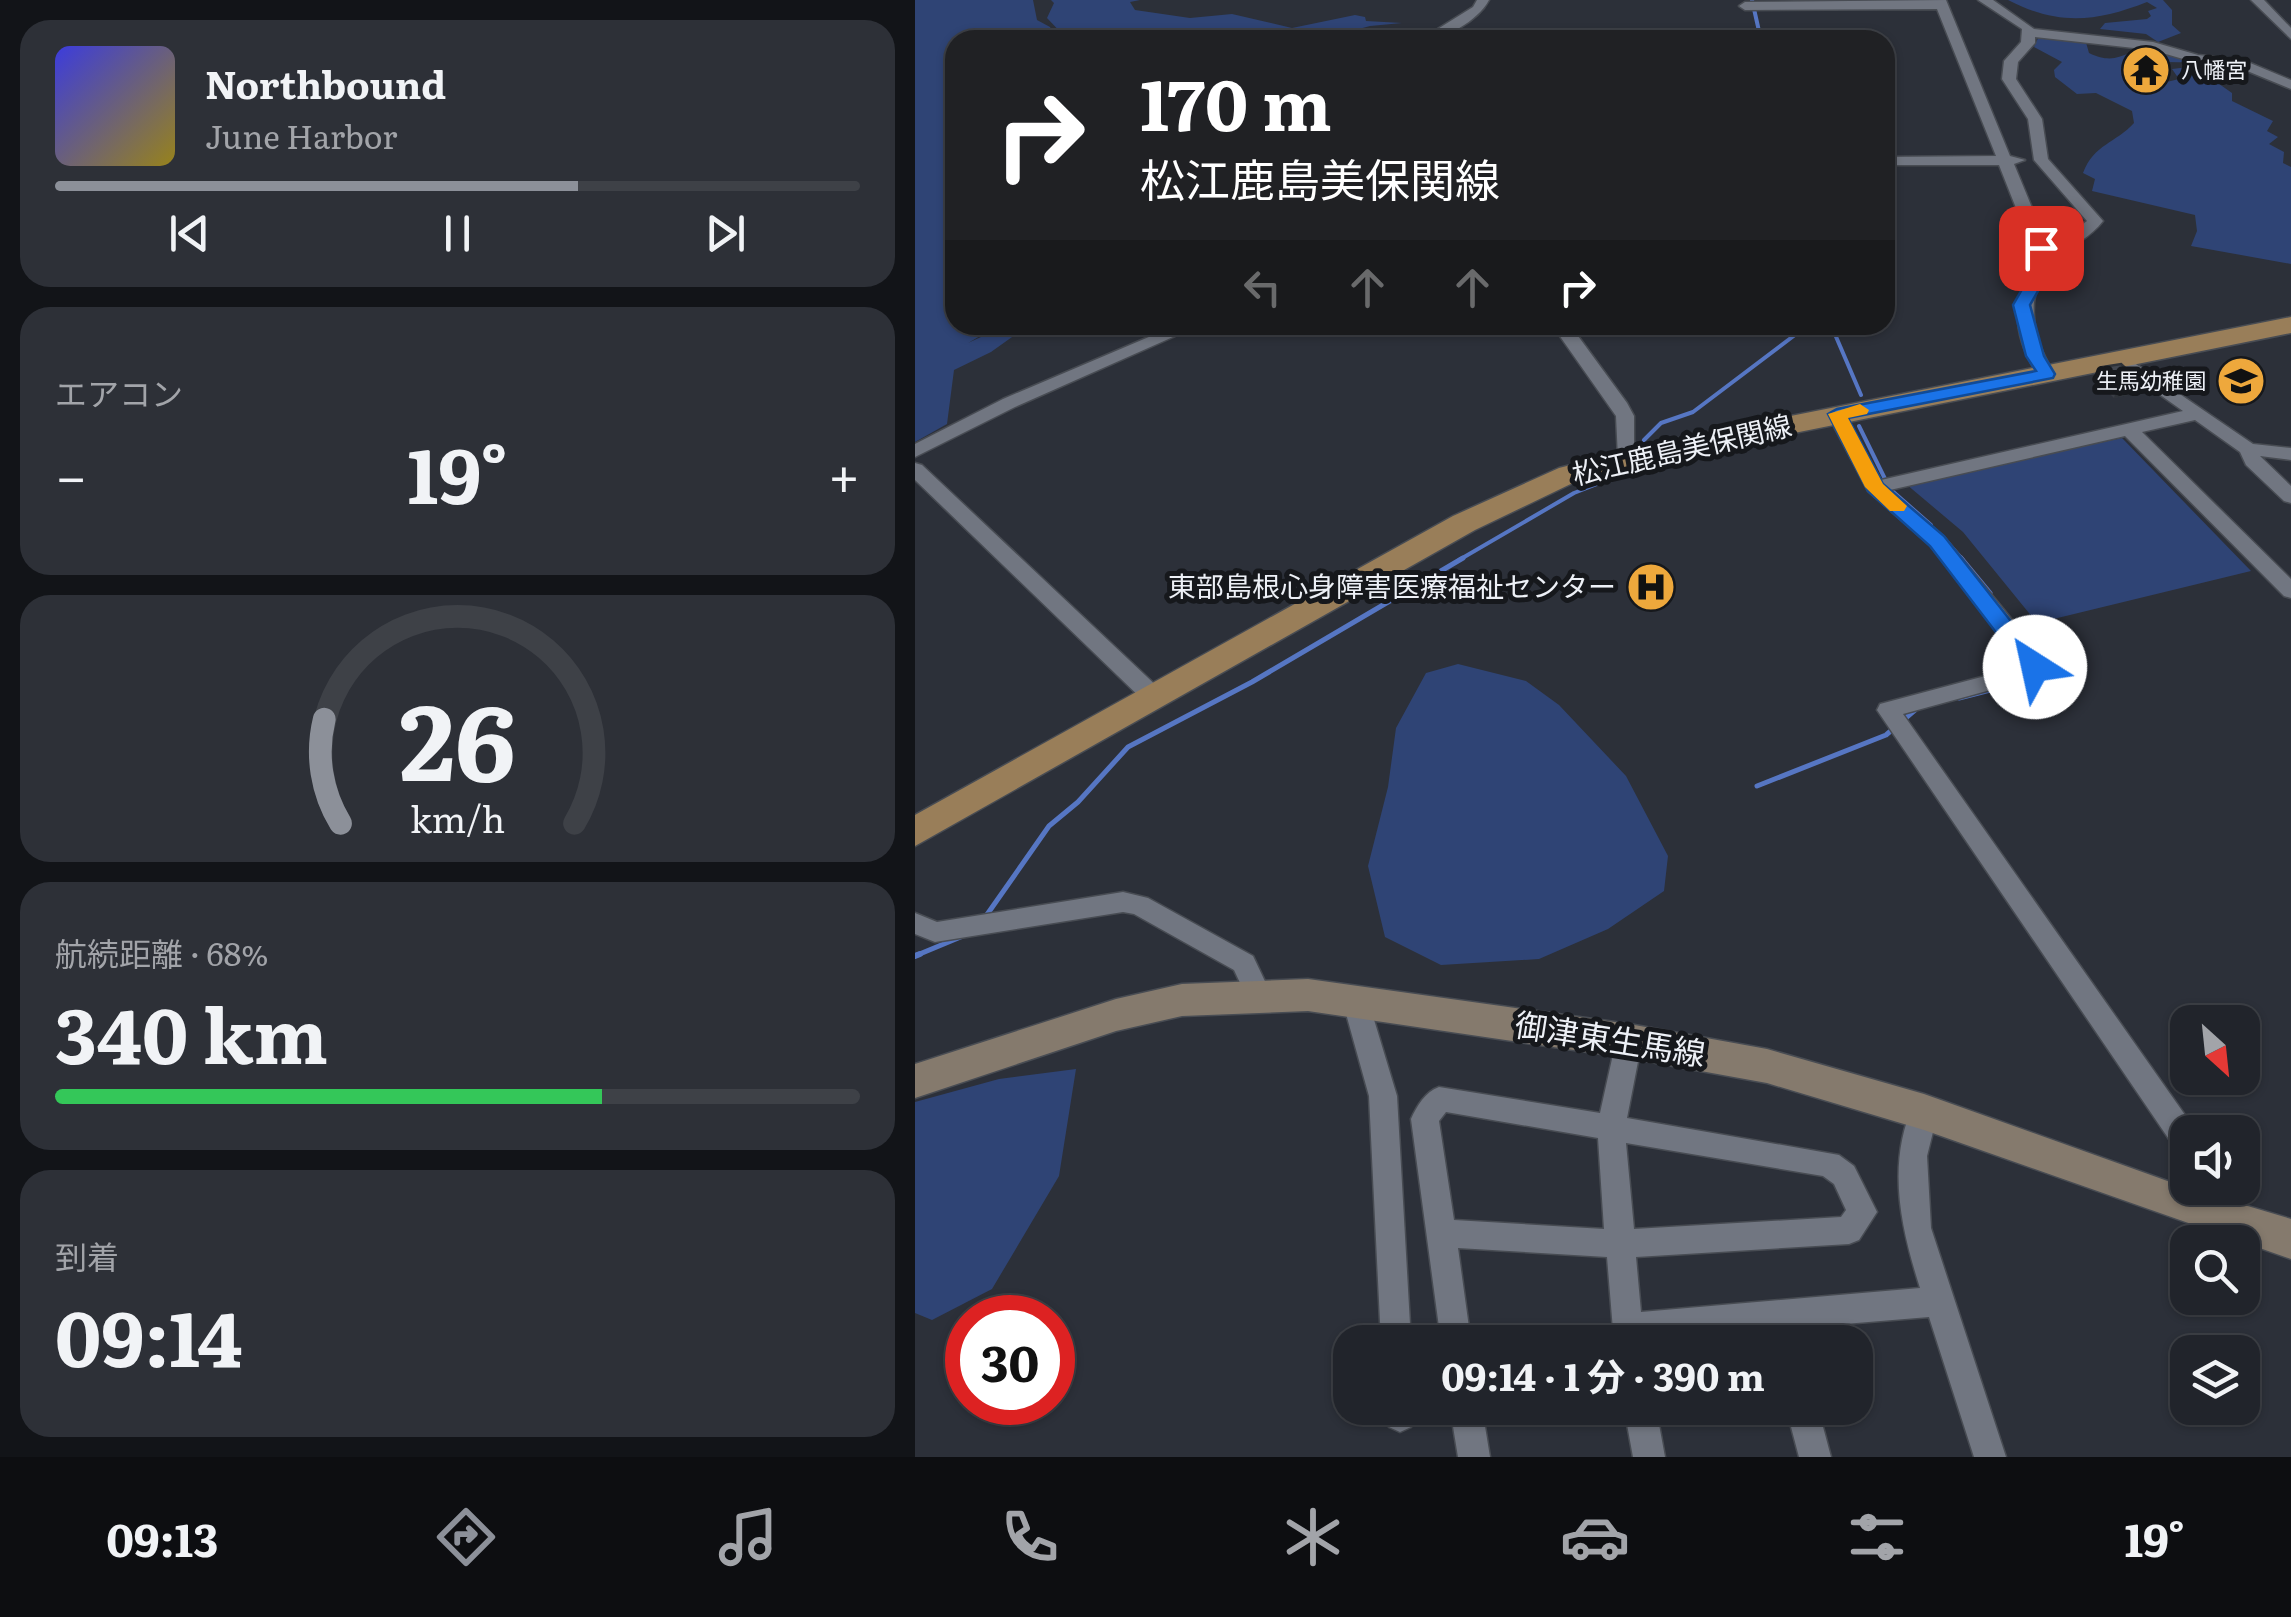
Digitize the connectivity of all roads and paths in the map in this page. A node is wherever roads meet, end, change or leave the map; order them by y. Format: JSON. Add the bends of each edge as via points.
{"nodes":[{"id":1,"x":1483,"y":0,"type":"edge"},
{"id":2,"x":1983,"y":0,"type":"edge"},
{"id":3,"x":2257,"y":0,"type":"edge"},
{"id":4,"x":1941,"y":2,"type":"edge"},
{"id":5,"x":1745,"y":6,"type":"dead end"},
{"id":6,"x":1443,"y":30,"type":"edge"},
{"id":7,"x":2029,"y":32,"type":"junction"},
{"id":8,"x":2291,"y":34,"type":"edge"},
{"id":9,"x":2291,"y":85,"type":"edge"},
{"id":10,"x":2005,"y":160,"type":"junction"},
{"id":11,"x":2041,"y":160,"type":"junction"},
{"id":12,"x":1895,"y":161,"type":"edge"},
{"id":13,"x":2045,"y":260,"type":"junction"},
{"id":14,"x":2291,"y":326,"type":"edge"},
{"id":15,"x":1168,"y":335,"type":"edge"},
{"id":16,"x":1568,"y":335,"type":"edge"},
{"id":17,"x":2121,"y":359,"type":"junction"},
{"id":18,"x":2047,"y":374,"type":"junction"},
{"id":19,"x":1837,"y":414,"type":"junction"},
{"id":20,"x":2195,"y":414,"type":"junction"},
{"id":21,"x":2129,"y":430,"type":"junction"},
{"id":22,"x":2248,"y":449,"type":"junction"},
{"id":23,"x":915,"y":451,"type":"edge"},
{"id":24,"x":2291,"y":454,"type":"edge"},
{"id":25,"x":1627,"y":458,"type":"junction"},
{"id":26,"x":915,"y":470,"type":"edge"},
{"id":27,"x":1883,"y":485,"type":"junction"},
{"id":28,"x":2291,"y":496,"type":"edge"},
{"id":29,"x":2291,"y":592,"type":"edge"},
{"id":30,"x":1155,"y":698,"type":"junction"},
{"id":31,"x":915,"y":832,"type":"edge"},
{"id":32,"x":915,"y":923,"type":"edge"},
{"id":33,"x":1258,"y":994,"type":"junction"},
{"id":34,"x":1356,"y":1004,"type":"junction"},
{"id":35,"x":1629,"y":1040,"type":"junction"},
{"id":36,"x":915,"y":1081,"type":"edge"},
{"id":37,"x":1924,"y":1112,"type":"junction"},
{"id":38,"x":2170,"y":1117,"type":"edge"},
{"id":39,"x":1611,"y":1129,"type":"junction"},
{"id":40,"x":2170,"y":1186,"type":"edge"},
{"id":41,"x":2225,"y":1205,"type":"edge"},
{"id":42,"x":1439,"y":1234,"type":"junction"},
{"id":43,"x":2291,"y":1239,"type":"edge"},
{"id":44,"x":1619,"y":1244,"type":"junction"},
{"id":45,"x":1939,"y":1301,"type":"junction"},
{"id":46,"x":1395,"y":1325,"type":"edge"},
{"id":47,"x":1453,"y":1325,"type":"edge"},
{"id":48,"x":1626,"y":1325,"type":"edge"},
{"id":49,"x":1808,"y":1325,"type":"edge"},
{"id":50,"x":1469,"y":1425,"type":"edge"},
{"id":51,"x":1643,"y":1425,"type":"edge"},
{"id":52,"x":1807,"y":1425,"type":"edge"},
{"id":53,"x":1474,"y":1457,"type":"edge"},
{"id":54,"x":1649,"y":1457,"type":"edge"},
{"id":55,"x":1815,"y":1457,"type":"edge"},
{"id":56,"x":1990,"y":1457,"type":"edge"}],
"edges":[{"from":1,"to":6,"type":"street"},
{"from":2,"to":7,"type":"street"},
{"from":3,"to":8,"type":"street"},
{"from":4,"to":5,"type":"street"},
{"from":4,"to":10,"type":"street"},
{"from":7,"to":9,"type":"street","via":[[2243,64]]},
{"from":7,"to":11,"type":"street","via":[[2011,61],[2009,79],[2035,119]]},
{"from":10,"to":11,"type":"street"},
{"from":10,"to":12,"type":"street"},
{"from":10,"to":13,"type":"street"},
{"from":11,"to":13,"type":"street","via":[[2095,221],[2087,234]]},
{"from":13,"to":18,"type":"street","via":[[2022,305],[2035,356]]},
{"from":14,"to":17,"type":"main road","name":"松江鹿島美保関線"},
{"from":15,"to":23,"type":"street"},
{"from":16,"to":25,"type":"street","via":[[1619,403]]},
{"from":17,"to":18,"type":"main road","name":"松江鹿島美保関線"},
{"from":17,"to":20,"type":"street"},
{"from":18,"to":19,"type":"main road","name":"松江鹿島美保関線"},
{"from":19,"to":25,"type":"main road","name":"松江鹿島美保関線"},
{"from":19,"to":27,"type":"street"},
{"from":20,"to":21,"type":"street"},
{"from":20,"to":22,"type":"street"},
{"from":21,"to":27,"type":"street"},
{"from":21,"to":29,"type":"street"},
{"from":22,"to":24,"type":"street"},
{"from":22,"to":28,"type":"street"},
{"from":25,"to":30,"type":"main road","name":"松江鹿島美保関線","via":[[1569,474],[1465,523]]},
{"from":26,"to":30,"type":"street"},
{"from":27,"to":38,"type":"street","via":[[1937,541],[2035,667],[1888,710]]},
{"from":30,"to":31,"type":"main road","name":"松江鹿島美保関線"},
{"from":32,"to":33,"type":"street","via":[[935,932],[1101,903],[1139,905],[1244,963]]},
{"from":33,"to":34,"type":"main road","name":"御津東生馬線"},
{"from":33,"to":36,"type":"main road","name":"御津東生馬線","via":[[1183,1000],[1116,1015]]},
{"from":34,"to":35,"type":"main road","name":"御津東生馬線"},
{"from":34,"to":46,"type":"street","via":[[1383,1096]]},
{"from":35,"to":37,"type":"main road","name":"御津東生馬線","via":[[1767,1066]]},
{"from":35,"to":39,"type":"street"},
{"from":37,"to":40,"type":"main road","name":"御津東生馬線"},
{"from":37,"to":45,"type":"street","via":[[1913,1156],[1915,1228]]},
{"from":39,"to":42,"type":"street","via":[[1439,1099],[1425,1119]]},
{"from":39,"to":44,"type":"street"},
{"from":39,"to":44,"type":"street","via":[[1829,1164],[1844,1175],[1862,1212],[1849,1230]]},
{"from":41,"to":43,"type":"main road","name":"御津東生馬線"},
{"from":42,"to":44,"type":"street"},
{"from":42,"to":47,"type":"street"},
{"from":44,"to":48,"type":"street"},
{"from":45,"to":49,"type":"street"},
{"from":45,"to":56,"type":"street"},
{"from":50,"to":53,"type":"street"},
{"from":51,"to":54,"type":"street"},
{"from":52,"to":55,"type":"street"}]}
